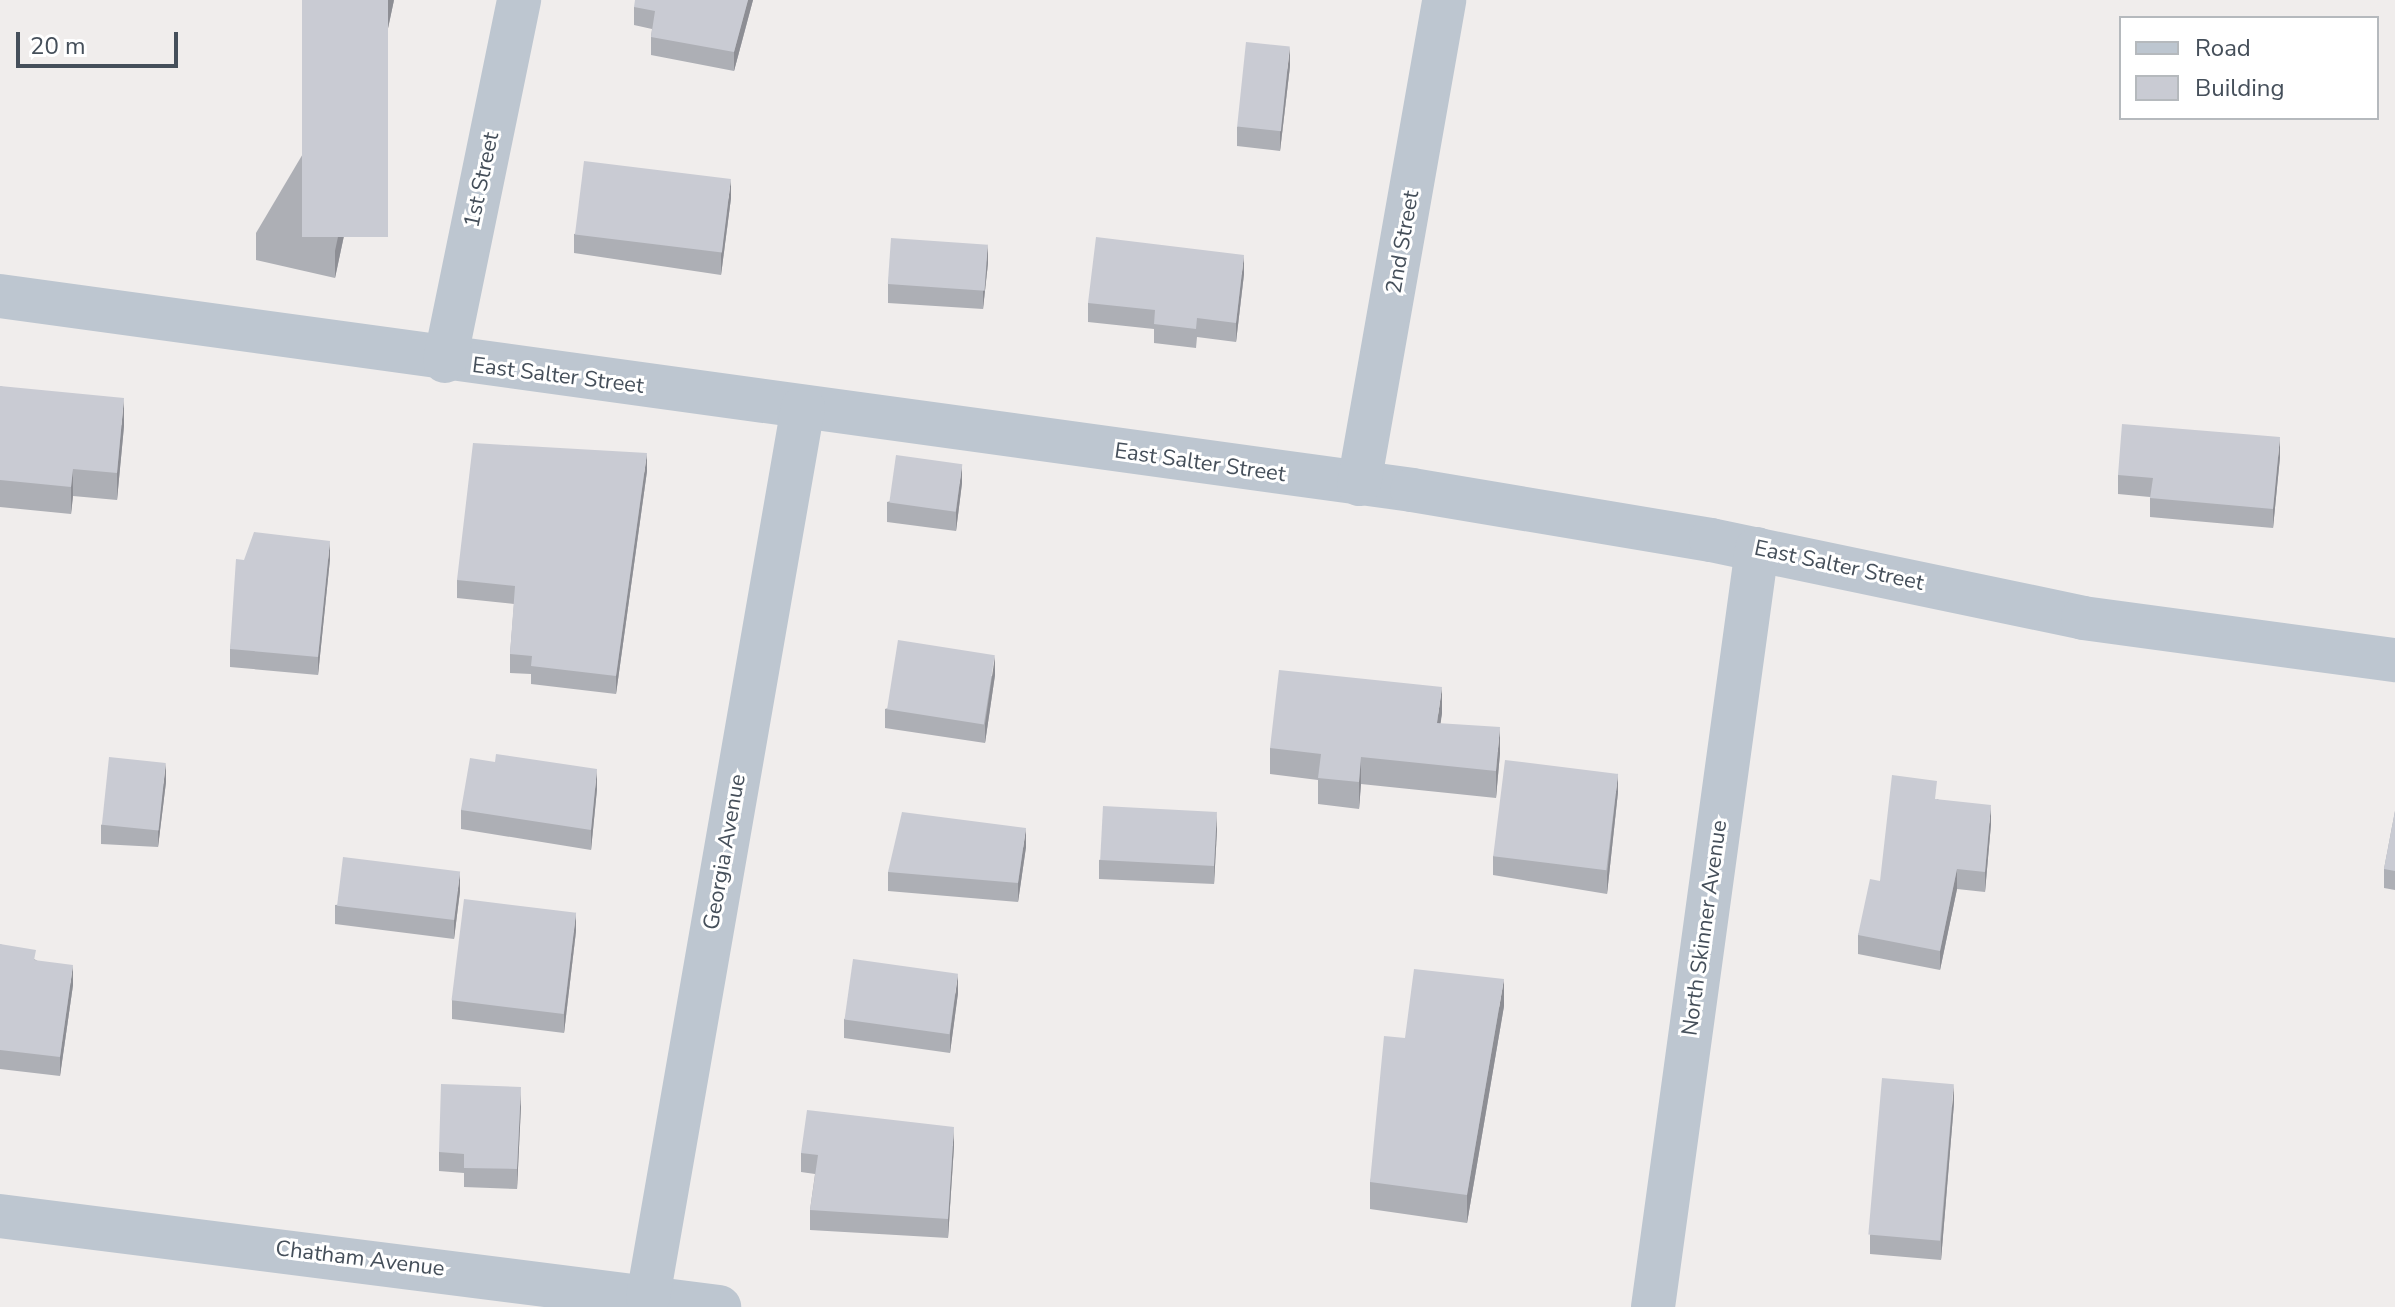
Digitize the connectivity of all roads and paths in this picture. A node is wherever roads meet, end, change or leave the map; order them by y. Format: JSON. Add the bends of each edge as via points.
{"nodes":[{"id":1,"x":519,"y":0,"type":"edge"},
{"id":2,"x":1444,"y":0,"type":"edge"},
{"id":3,"x":0,"y":296,"type":"edge"},
{"id":4,"x":445,"y":361,"type":"junction"},
{"id":5,"x":803,"y":407,"type":"junction"},
{"id":6,"x":1359,"y":484,"type":"junction"},
{"id":7,"x":1757,"y":549,"type":"junction"},
{"id":8,"x":2395,"y":660,"type":"edge"},
{"id":9,"x":0,"y":1216,"type":"edge"},
{"id":10,"x":648,"y":1297,"type":"junction"},
{"id":11,"x":719,"y":1307,"type":"edge"},
{"id":12,"x":1653,"y":1307,"type":"edge"}],
"edges":[{"from":1,"to":4,"type":"street","name":"1st Street"},
{"from":2,"to":6,"type":"street","name":"2nd Street"},
{"from":3,"to":4,"type":"street","name":"East Salter Street"},
{"from":4,"to":5,"type":"street","name":"East Salter Street"},
{"from":5,"to":6,"type":"street","name":"East Salter Street"},
{"from":5,"to":10,"type":"street","name":"Georgia Avenue"},
{"from":6,"to":7,"type":"street","name":"East Salter Street"},
{"from":7,"to":8,"type":"street","name":"East Salter Street","via":[[2083,618]]},
{"from":7,"to":12,"type":"street","name":"North Skinner Avenue"},
{"from":9,"to":10,"type":"street","name":"Chatham Avenue"},
{"from":10,"to":11,"type":"street","name":"Chatham Avenue"}]}
